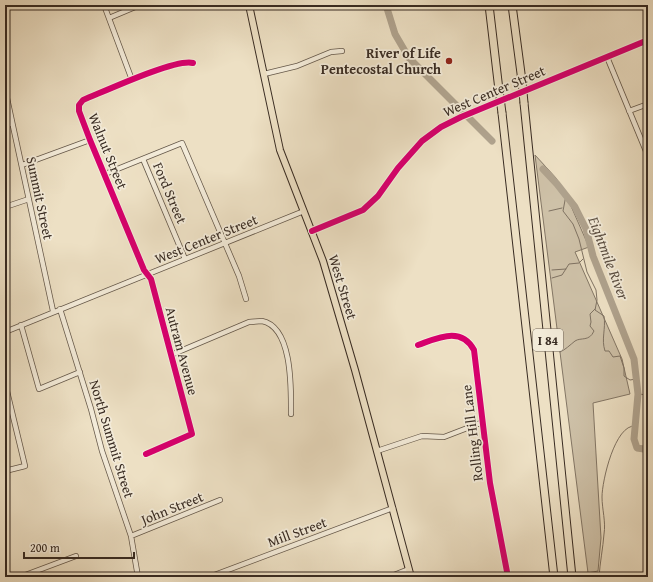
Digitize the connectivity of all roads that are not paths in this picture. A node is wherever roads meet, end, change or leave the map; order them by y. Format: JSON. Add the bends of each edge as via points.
{"nodes":[{"id":1,"x":104,"y":5,"type":"edge"},
{"id":2,"x":140,"y":5,"type":"edge"},
{"id":3,"x":249,"y":5,"type":"edge"},
{"id":4,"x":489,"y":5,"type":"edge"},
{"id":5,"x":512,"y":5,"type":"edge"},
{"id":6,"x":109,"y":18,"type":"junction"},
{"id":7,"x":648,"y":40,"type":"edge"},
{"id":8,"x":342,"y":51,"type":"dead end"},
{"id":9,"x":607,"y":57,"type":"junction"},
{"id":10,"x":193,"y":63,"type":"dead end"},
{"id":11,"x":264,"y":74,"type":"junction"},
{"id":12,"x":132,"y":80,"type":"junction"},
{"id":13,"x":5,"y":89,"type":"edge"},
{"id":14,"x":648,"y":104,"type":"edge"},
{"id":15,"x":629,"y":111,"type":"junction"},
{"id":16,"x":12,"y":122,"type":"junction"},
{"id":17,"x":5,"y":126,"type":"edge"},
{"id":18,"x":90,"y":140,"type":"junction"},
{"id":19,"x":648,"y":156,"type":"edge"},
{"id":20,"x":143,"y":159,"type":"junction"},
{"id":21,"x":22,"y":165,"type":"junction"},
{"id":22,"x":104,"y":174,"type":"junction"},
{"id":23,"x":29,"y":199,"type":"junction"},
{"id":24,"x":5,"y":207,"type":"edge"},
{"id":25,"x":304,"y":212,"type":"junction"},
{"id":26,"x":312,"y":231,"type":"junction"},
{"id":27,"x":223,"y":243,"type":"junction"},
{"id":28,"x":185,"y":259,"type":"junction"},
{"id":29,"x":147,"y":275,"type":"junction"},
{"id":30,"x":246,"y":299,"type":"dead end"},
{"id":31,"x":60,"y":309,"type":"junction"},
{"id":32,"x":53,"y":311,"type":"junction"},
{"id":33,"x":20,"y":325,"type":"junction"},
{"id":34,"x":5,"y":332,"type":"edge"},
{"id":35,"x":418,"y":345,"type":"dead end"},
{"id":36,"x":171,"y":355,"type":"junction"},
{"id":37,"x":80,"y":372,"type":"junction"},
{"id":38,"x":5,"y":383,"type":"edge"},
{"id":39,"x":292,"y":414,"type":"dead end"},
{"id":40,"x":483,"y":422,"type":"junction"},
{"id":41,"x":377,"y":451,"type":"junction"},
{"id":42,"x":146,"y":454,"type":"dead end"},
{"id":43,"x":5,"y":471,"type":"edge"},
{"id":44,"x":220,"y":500,"type":"dead end"},
{"id":45,"x":393,"y":508,"type":"junction"},
{"id":46,"x":131,"y":536,"type":"junction"},
{"id":47,"x":76,"y":556,"type":"dead end"},
{"id":48,"x":408,"y":569,"type":"junction"},
{"id":49,"x":20,"y":577,"type":"edge"},
{"id":50,"x":138,"y":577,"type":"edge"},
{"id":51,"x":209,"y":577,"type":"edge"},
{"id":52,"x":389,"y":577,"type":"edge"},
{"id":53,"x":411,"y":577,"type":"edge"},
{"id":54,"x":508,"y":577,"type":"edge"},
{"id":55,"x":554,"y":577,"type":"edge"},
{"id":56,"x":572,"y":577,"type":"edge"}],
"edges":[{"from":1,"to":6,"type":"street"},
{"from":2,"to":6,"type":"street"},
{"from":3,"to":11,"type":"main road","name":"West Street"},
{"from":4,"to":55,"type":"highway","number":"I 84","bridge":true},
{"from":5,"to":56,"type":"highway","number":"I 84","bridge":true},
{"from":6,"to":12,"type":"street"},
{"from":7,"to":9,"type":"street","name":"West Center Street"},
{"from":8,"to":11,"type":"street","via":[[330,52],[298,66]]},
{"from":9,"to":15,"type":"street"},
{"from":9,"to":26,"type":"street","name":"West Center Street","via":[[461,117],[431,134],[413,149],[371,204],[354,215]]},
{"from":10,"to":12,"type":"street","name":"Walnut Street","via":[[182,62]]},
{"from":11,"to":25,"type":"main road","name":"West Street","via":[[280,150]]},
{"from":12,"to":18,"type":"street","name":"Walnut Street","via":[[83,100],[79,105]]},
{"from":13,"to":16,"type":"street","name":"Summit Street"},
{"from":14,"to":15,"type":"street"},
{"from":15,"to":19,"type":"street"},
{"from":16,"to":17,"type":"street"},
{"from":16,"to":21,"type":"street","name":"Summit Street"},
{"from":18,"to":21,"type":"street"},
{"from":18,"to":22,"type":"street","name":"Walnut Street"},
{"from":20,"to":22,"type":"street"},
{"from":20,"to":27,"type":"street","via":[[182,143]]},
{"from":20,"to":28,"type":"street","name":"Ford Street"},
{"from":21,"to":23,"type":"street","name":"Summit Street"},
{"from":22,"to":29,"type":"street","name":"Walnut Street"},
{"from":23,"to":24,"type":"street"},
{"from":23,"to":32,"type":"street","name":"Summit Street"},
{"from":25,"to":26,"type":"main road","name":"West Street"},
{"from":25,"to":27,"type":"street","name":"West Center Street"},
{"from":26,"to":41,"type":"main road","name":"West Street"},
{"from":27,"to":28,"type":"street","name":"West Center Street"},
{"from":27,"to":30,"type":"street","via":[[239,276]]},
{"from":28,"to":29,"type":"street","name":"West Center Street"},
{"from":29,"to":31,"type":"street","name":"West Center Street"},
{"from":29,"to":36,"type":"street","name":"Autram Avenue","via":[[151,279]]},
{"from":31,"to":32,"type":"street","name":"West Center Street"},
{"from":31,"to":37,"type":"street","name":"North Summit Street"},
{"from":32,"to":33,"type":"street","name":"West Center Street"},
{"from":33,"to":34,"type":"street","name":"West Center Street"},
{"from":33,"to":37,"type":"street","via":[[39,388]]},
{"from":35,"to":40,"type":"street","name":"Rolling Hill Lane","via":[[450,335],[463,338],[471,345],[475,356]]},
{"from":36,"to":39,"type":"street","via":[[249,322],[262,321],[277,330],[281,338],[290,368]]},
{"from":36,"to":42,"type":"street","name":"Autram Avenue","via":[[192,434]]},
{"from":37,"to":46,"type":"street","name":"North Summit Street","via":[[102,451]]},
{"from":38,"to":43,"type":"street","via":[[25,466]]},
{"from":40,"to":41,"type":"street","via":[[444,437],[422,436]]},
{"from":40,"to":54,"type":"street","name":"Rolling Hill Lane","via":[[490,483]]},
{"from":41,"to":45,"type":"main road","name":"West Street"},
{"from":44,"to":46,"type":"street","name":"John Street"},
{"from":45,"to":48,"type":"main road","name":"West Street"},
{"from":45,"to":51,"type":"street","name":"Mill Street"},
{"from":46,"to":50,"type":"street","name":"North Summit Street"},
{"from":47,"to":49,"type":"street"},
{"from":48,"to":52,"type":"street"},
{"from":48,"to":53,"type":"main road","name":"West Street"}]}
